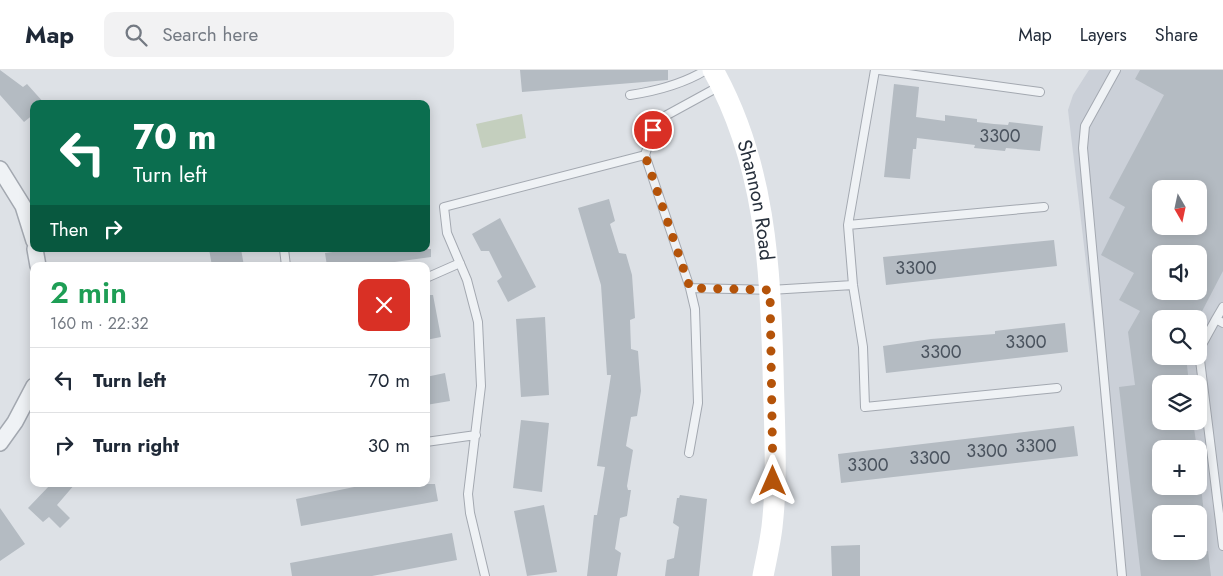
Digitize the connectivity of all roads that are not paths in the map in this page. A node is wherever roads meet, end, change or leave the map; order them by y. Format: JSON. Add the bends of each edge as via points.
{"nodes":[{"id":1,"x":706,"y":70,"type":"edge"},
{"id":2,"x":875,"y":70,"type":"edge"},
{"id":3,"x":879,"y":70,"type":"edge"},
{"id":4,"x":1116,"y":70,"type":"edge"},
{"id":5,"x":717,"y":78,"type":"edge"},
{"id":6,"x":1040,"y":92,"type":"dead end"},
{"id":7,"x":630,"y":95,"type":"dead end"},
{"id":8,"x":645,"y":155,"type":"junction"},
{"id":9,"x":0,"y":169,"type":"edge"},
{"id":10,"x":1044,"y":207,"type":"dead end"},
{"id":11,"x":848,"y":225,"type":"junction"},
{"id":12,"x":30,"y":228,"type":"edge"},
{"id":13,"x":460,"y":263,"type":"junction"},
{"id":14,"x":430,"y":276,"type":"edge"},
{"id":15,"x":853,"y":285,"type":"junction"},
{"id":16,"x":690,"y":288,"type":"junction"},
{"id":17,"x":770,"y":290,"type":"junction"},
{"id":18,"x":1223,"y":307,"type":"edge"},
{"id":19,"x":1220,"y":321,"type":"edge"},
{"id":20,"x":1207,"y":340,"type":"edge"},
{"id":21,"x":1201,"y":365,"type":"edge"},
{"id":22,"x":1057,"y":388,"type":"dead end"},
{"id":23,"x":30,"y":394,"type":"edge"},
{"id":24,"x":476,"y":435,"type":"junction"},
{"id":25,"x":430,"y":441,"type":"edge"},
{"id":26,"x":0,"y":443,"type":"edge"},
{"id":27,"x":689,"y":453,"type":"dead end"},
{"id":28,"x":1223,"y":546,"type":"edge"},
{"id":29,"x":484,"y":576,"type":"edge"},
{"id":30,"x":763,"y":576,"type":"edge"},
{"id":31,"x":1122,"y":576,"type":"edge"}],
"edges":[{"from":1,"to":7,"type":"lane","via":[[653,91]]},
{"from":2,"to":11,"type":"lane"},
{"from":3,"to":6,"type":"lane"},
{"from":4,"to":31,"type":"lane","via":[[1085,126],[1083,148]]},
{"from":5,"to":8,"type":"lane","via":[[667,115],[653,130]]},
{"from":5,"to":17,"type":"street","name":"Shannon Road","via":[[748,147],[756,178]]},
{"from":8,"to":13,"type":"lane","via":[[444,207],[447,233]]},
{"from":8,"to":16,"type":"lane"},
{"from":9,"to":12,"type":"street","via":[[23,206]]},
{"from":10,"to":11,"type":"lane"},
{"from":11,"to":15,"type":"lane"},
{"from":13,"to":14,"type":"lane"},
{"from":13,"to":24,"type":"lane","via":[[478,322],[481,386]]},
{"from":15,"to":17,"type":"lane"},
{"from":15,"to":22,"type":"lane","via":[[862,347],[865,407]]},
{"from":16,"to":17,"type":"lane"},
{"from":16,"to":27,"type":"lane","via":[[695,309],[698,403]]},
{"from":17,"to":30,"type":"street","name":"Shannon Road","via":[[772,527]]},
{"from":18,"to":19,"type":"lane"},
{"from":19,"to":20,"type":"lane"},
{"from":21,"to":28,"type":"lane"},
{"from":23,"to":26,"type":"street"},
{"from":24,"to":25,"type":"lane"},
{"from":24,"to":29,"type":"lane","via":[[468,494]]}]}
